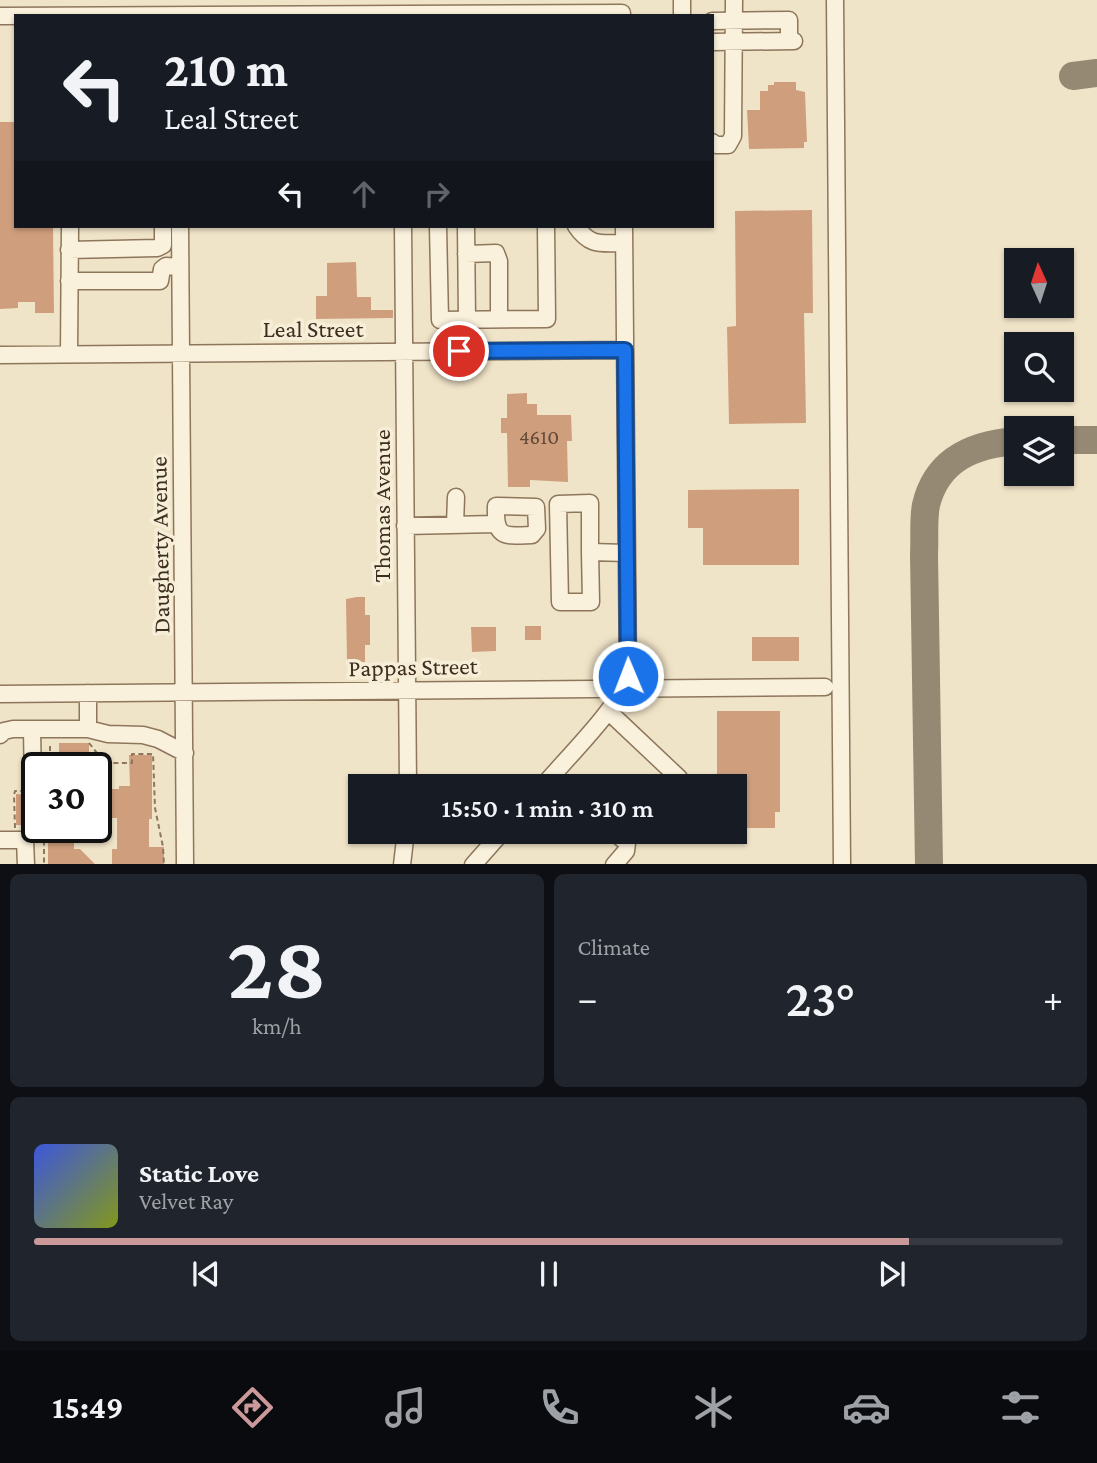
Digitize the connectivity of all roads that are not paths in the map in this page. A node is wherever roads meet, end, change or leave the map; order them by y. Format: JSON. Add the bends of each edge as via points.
{"nodes":[{"id":1,"x":734,"y":0,"type":"edge"},
{"id":2,"x":835,"y":0,"type":"edge"},
{"id":3,"x":401,"y":10,"type":"edge"},
{"id":4,"x":622,"y":10,"type":"edge"},
{"id":5,"x":265,"y":11,"type":"edge"},
{"id":6,"x":200,"y":14,"type":"edge"},
{"id":7,"x":448,"y":14,"type":"edge"},
{"id":8,"x":573,"y":14,"type":"edge"},
{"id":9,"x":714,"y":21,"type":"edge"},
{"id":10,"x":734,"y":21,"type":"junction"},
{"id":11,"x":734,"y":41,"type":"junction"},
{"id":12,"x":714,"y":42,"type":"edge"},
{"id":13,"x":714,"y":144,"type":"edge"},
{"id":14,"x":70,"y":228,"type":"edge"},
{"id":15,"x":163,"y":228,"type":"edge"},
{"id":16,"x":180,"y":228,"type":"edge"},
{"id":17,"x":403,"y":228,"type":"edge"},
{"id":18,"x":438,"y":228,"type":"edge"},
{"id":19,"x":466,"y":228,"type":"edge"},
{"id":20,"x":546,"y":228,"type":"edge"},
{"id":21,"x":577,"y":228,"type":"edge"},
{"id":22,"x":624,"y":228,"type":"edge"},
{"id":23,"x":624,"y":243,"type":"junction"},
{"id":24,"x":69,"y":250,"type":"junction"},
{"id":25,"x":466,"y":254,"type":"junction"},
{"id":26,"x":180,"y":267,"type":"junction"},
{"id":27,"x":69,"y":281,"type":"junction"},
{"id":28,"x":499,"y":319,"type":"junction"},
{"id":29,"x":467,"y":320,"type":"junction"},
{"id":30,"x":625,"y":350,"type":"junction"},
{"id":31,"x":404,"y":352,"type":"junction"},
{"id":32,"x":181,"y":353,"type":"junction"},
{"id":33,"x":69,"y":354,"type":"junction"},
{"id":34,"x":0,"y":355,"type":"edge"},
{"id":35,"x":456,"y":497,"type":"dead end"},
{"id":36,"x":495,"y":524,"type":"dead end"},
{"id":37,"x":455,"y":525,"type":"junction"},
{"id":38,"x":405,"y":526,"type":"junction"},
{"id":39,"x":590,"y":552,"type":"junction"},
{"id":40,"x":627,"y":553,"type":"junction"},
{"id":41,"x":825,"y":687,"type":"dead end"},
{"id":42,"x":625,"y":688,"type":"junction"},
{"id":43,"x":407,"y":690,"type":"junction"},
{"id":44,"x":184,"y":692,"type":"junction"},
{"id":45,"x":88,"y":693,"type":"junction"},
{"id":46,"x":0,"y":694,"type":"edge"},
{"id":47,"x":608,"y":711,"type":"junction"},
{"id":48,"x":33,"y":729,"type":"junction"},
{"id":49,"x":0,"y":735,"type":"edge"},
{"id":50,"x":88,"y":736,"type":"junction"},
{"id":51,"x":32,"y":752,"type":"edge"},
{"id":52,"x":185,"y":753,"type":"junction"},
{"id":53,"x":408,"y":774,"type":"edge"},
{"id":54,"x":559,"y":774,"type":"edge"},
{"id":55,"x":670,"y":774,"type":"edge"},
{"id":56,"x":0,"y":840,"type":"edge"},
{"id":57,"x":404,"y":844,"type":"edge"},
{"id":58,"x":491,"y":844,"type":"edge"},
{"id":59,"x":629,"y":844,"type":"edge"},
{"id":60,"x":26,"y":864,"type":"edge"},
{"id":61,"x":185,"y":864,"type":"edge"},
{"id":62,"x":402,"y":864,"type":"edge"},
{"id":63,"x":473,"y":864,"type":"edge"},
{"id":64,"x":614,"y":864,"type":"edge"},
{"id":65,"x":842,"y":864,"type":"edge"}],
"edges":[{"from":1,"to":10,"type":"street"},
{"from":2,"to":65,"type":"street"},
{"from":3,"to":5,"type":"street"},
{"from":3,"to":7,"type":"street"},
{"from":4,"to":8,"type":"street"},
{"from":5,"to":6,"type":"street"},
{"from":9,"to":10,"type":"street"},
{"from":10,"to":11,"type":"street"},
{"from":10,"to":11,"type":"street","via":[[789,20],[792,41]]},
{"from":11,"to":12,"type":"street"},
{"from":11,"to":13,"type":"street","via":[[733,136],[728,145]]},
{"from":14,"to":24,"type":"street"},
{"from":15,"to":24,"type":"street","via":[[163,245],[157,248]]},
{"from":16,"to":26,"type":"street","name":"Daugherty Avenue"},
{"from":17,"to":31,"type":"street","name":"Thomas Avenue"},
{"from":18,"to":29,"type":"street","via":[[440,320]]},
{"from":19,"to":25,"type":"street"},
{"from":20,"to":28,"type":"street","via":[[547,319]]},
{"from":21,"to":23,"type":"street","via":[[593,242]]},
{"from":22,"to":23,"type":"street"},
{"from":23,"to":30,"type":"street"},
{"from":24,"to":27,"type":"street"},
{"from":25,"to":28,"type":"street","via":[[496,253]]},
{"from":25,"to":29,"type":"street"},
{"from":26,"to":27,"type":"street","via":[[166,266],[160,281]]},
{"from":26,"to":32,"type":"street","name":"Daugherty Avenue"},
{"from":27,"to":33,"type":"street"},
{"from":28,"to":29,"type":"street"},
{"from":30,"to":31,"type":"street","name":"Leal Street"},
{"from":30,"to":40,"type":"street"},
{"from":31,"to":32,"type":"street","name":"Leal Street"},
{"from":31,"to":38,"type":"street","name":"Thomas Avenue"},
{"from":32,"to":33,"type":"street","name":"Leal Street"},
{"from":32,"to":44,"type":"street","name":"Daugherty Avenue"},
{"from":33,"to":34,"type":"street","name":"Leal Street"},
{"from":35,"to":37,"type":"street"},
{"from":36,"to":37,"type":"street"},
{"from":37,"to":38,"type":"street"},
{"from":38,"to":43,"type":"street","name":"Thomas Avenue"},
{"from":39,"to":39,"type":"street","via":[[590,503],[558,504],[560,602],[591,602]]},
{"from":39,"to":40,"type":"street"},
{"from":40,"to":42,"type":"street"},
{"from":41,"to":42,"type":"street","name":"Pappas Street"},
{"from":42,"to":43,"type":"street","name":"Pappas Street"},
{"from":42,"to":47,"type":"street"},
{"from":43,"to":44,"type":"street","name":"Pappas Street"},
{"from":43,"to":53,"type":"street","name":"Thomas Avenue"},
{"from":44,"to":45,"type":"street","name":"Pappas Street"},
{"from":44,"to":52,"type":"street","name":"Daugherty Avenue"},
{"from":45,"to":46,"type":"street","name":"Pappas Street"},
{"from":45,"to":50,"type":"street"},
{"from":47,"to":54,"type":"street"},
{"from":47,"to":55,"type":"street"},
{"from":48,"to":49,"type":"street","via":[[13,729]]},
{"from":48,"to":50,"type":"street"},
{"from":48,"to":51,"type":"street"},
{"from":50,"to":52,"type":"street","via":[[143,734]]},
{"from":52,"to":61,"type":"street","name":"Daugherty Avenue"},
{"from":56,"to":60,"type":"street","via":[[25,840]]},
{"from":57,"to":62,"type":"street"},
{"from":58,"to":63,"type":"street"},
{"from":59,"to":64,"type":"street"}]}
